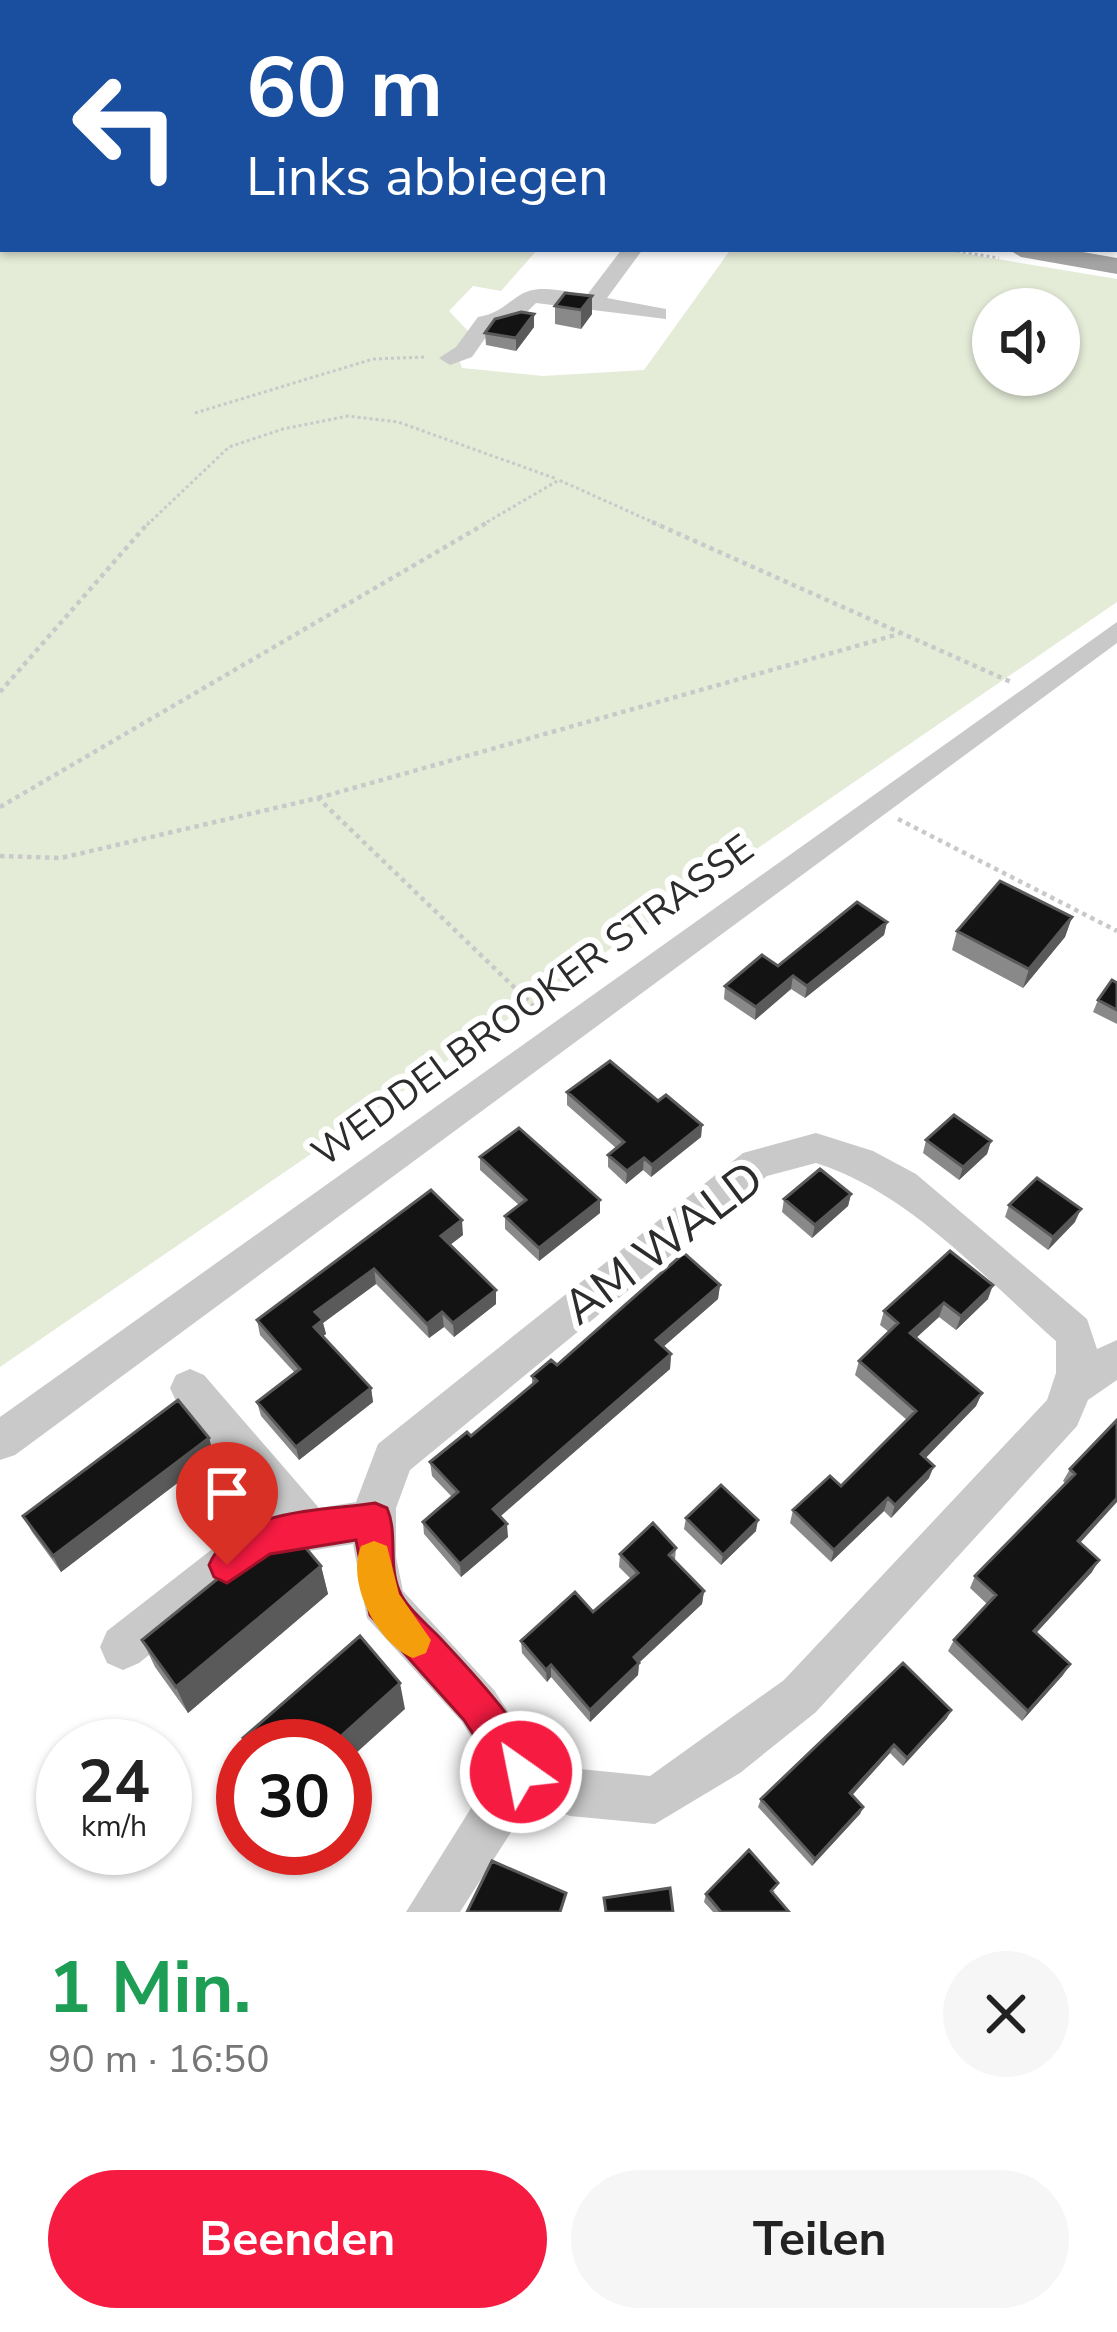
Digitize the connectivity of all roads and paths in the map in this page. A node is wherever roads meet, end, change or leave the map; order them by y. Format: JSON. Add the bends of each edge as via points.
{"nodes":[{"id":1,"x":631,"y":252,"type":"edge"},
{"id":2,"x":1038,"y":252,"type":"edge"},
{"id":3,"x":1117,"y":266,"type":"edge"},
{"id":4,"x":593,"y":302,"type":"junction"},
{"id":5,"x":658,"y":314,"type":"dead end"},
{"id":6,"x":450,"y":358,"type":"joint"},
{"id":7,"x":195,"y":413,"type":"dead end"},
{"id":8,"x":559,"y":480,"type":"junction"},
{"id":9,"x":1117,"y":630,"type":"edge"},
{"id":10,"x":899,"y":634,"type":"junction"},
{"id":11,"x":1033,"y":690,"type":"junction"},
{"id":12,"x":0,"y":692,"type":"edge"},
{"id":13,"x":318,"y":798,"type":"junction"},
{"id":14,"x":872,"y":806,"type":"junction"},
{"id":15,"x":0,"y":807,"type":"edge"},
{"id":16,"x":0,"y":856,"type":"edge"},
{"id":17,"x":1117,"y":931,"type":"edge"},
{"id":18,"x":561,"y":1032,"type":"junction"},
{"id":19,"x":1117,"y":1358,"type":"edge"},
{"id":20,"x":1073,"y":1387,"type":"junction"},
{"id":21,"x":190,"y":1388,"type":"dead end"},
{"id":22,"x":0,"y":1442,"type":"edge"},
{"id":23,"x":375,"y":1520,"type":"junction"},
{"id":24,"x":310,"y":1530,"type":"junction"},
{"id":25,"x":123,"y":1647,"type":"dead end"},
{"id":26,"x":521,"y":1772,"type":"junction"},
{"id":27,"x":431,"y":1912,"type":"edge"}],
"edges":[{"from":1,"to":4,"type":"street"},
{"from":2,"to":3,"type":"main road"},
{"from":4,"to":5,"type":"street"},
{"from":4,"to":6,"type":"street","via":[[530,297],[508,319],[486,322]]},
{"from":6,"to":7,"type":"path","via":[[373,359]]},
{"from":8,"to":10,"type":"path"},
{"from":8,"to":12,"type":"path","via":[[398,422],[348,416],[229,447],[165,504]]},
{"from":8,"to":15,"type":"path"},
{"from":9,"to":11,"type":"street","name":"WEDDELBROOKER STRASSE"},
{"from":10,"to":11,"type":"path"},
{"from":10,"to":13,"type":"path"},
{"from":11,"to":14,"type":"street","name":"WEDDELBROOKER STRASSE"},
{"from":13,"to":16,"type":"path","via":[[61,858]]},
{"from":13,"to":18,"type":"path"},
{"from":14,"to":17,"type":"path"},
{"from":14,"to":18,"type":"street","name":"WEDDELBROOKER STRASSE"},
{"from":18,"to":22,"type":"street","name":"WEDDELBROOKER STRASSE"},
{"from":19,"to":20,"type":"street"},
{"from":20,"to":23,"type":"street","name":"AM WALD","via":[[1073,1331],[903,1185],[816,1148],[756,1165],[437,1419],[393,1458]]},
{"from":20,"to":26,"type":"street","via":[[1062,1413],[910,1582],[800,1696],[723,1756],[655,1800],[570,1792]]},
{"from":21,"to":24,"type":"street"},
{"from":23,"to":24,"type":"street"},
{"from":23,"to":26,"type":"street","name":"AM WALD","via":[[383,1602],[478,1706]]},
{"from":24,"to":25,"type":"street","via":[[262,1538]]},
{"from":26,"to":27,"type":"street"}]}
